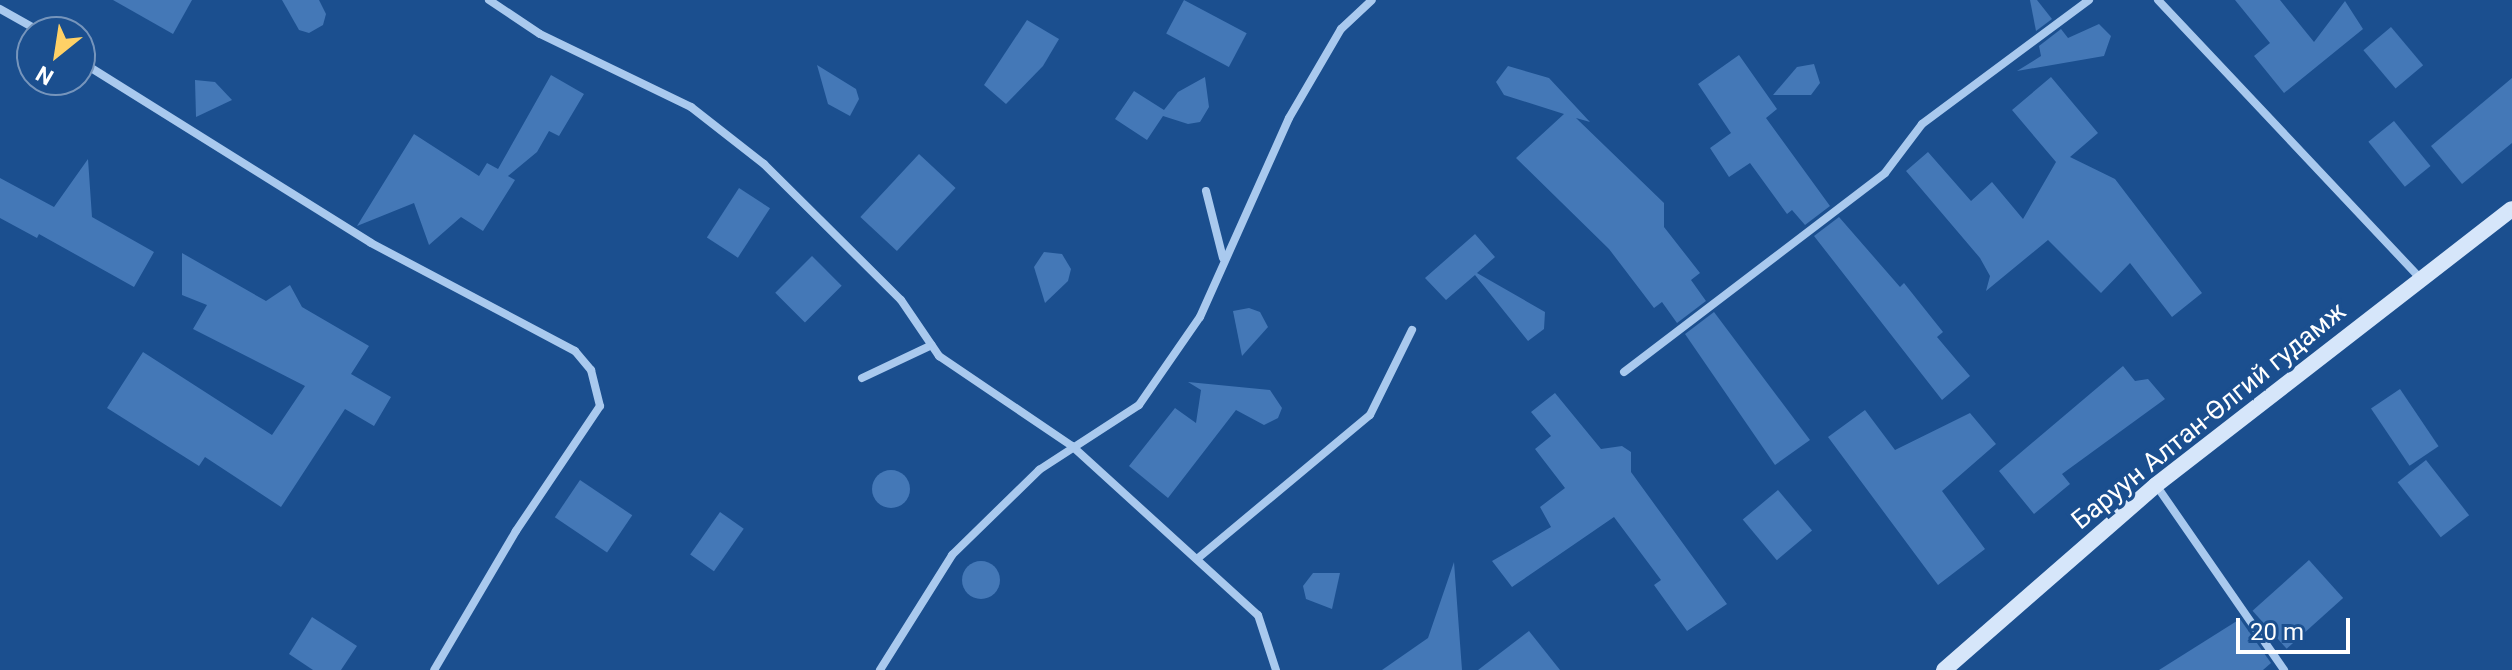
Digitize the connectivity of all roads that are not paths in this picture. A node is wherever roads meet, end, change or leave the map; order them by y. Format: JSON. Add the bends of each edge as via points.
{"nodes":[{"id":1,"x":489,"y":0,"type":"edge"},
{"id":2,"x":1372,"y":0,"type":"edge"},
{"id":3,"x":2089,"y":0,"type":"edge"},
{"id":4,"x":2158,"y":0,"type":"edge"},
{"id":5,"x":96,"y":71,"type":"edge"},
{"id":6,"x":1206,"y":191,"type":"dead end"},
{"id":7,"x":2512,"y":209,"type":"edge"},
{"id":8,"x":1223,"y":258,"type":"junction"},
{"id":9,"x":2421,"y":279,"type":"junction"},
{"id":10,"x":1412,"y":330,"type":"dead end"},
{"id":11,"x":932,"y":345,"type":"junction"},
{"id":12,"x":1624,"y":372,"type":"dead end"},
{"id":13,"x":862,"y":378,"type":"dead end"},
{"id":14,"x":1072,"y":446,"type":"junction"},
{"id":15,"x":2156,"y":485,"type":"junction"},
{"id":16,"x":1197,"y":559,"type":"junction"},
{"id":17,"x":434,"y":670,"type":"edge"},
{"id":18,"x":880,"y":670,"type":"edge"},
{"id":19,"x":1276,"y":670,"type":"edge"},
{"id":20,"x":1944,"y":670,"type":"edge"},
{"id":21,"x":2284,"y":670,"type":"edge"}],
"edges":[{"from":1,"to":11,"type":"street","via":[[540,34],[691,107],[764,164],[901,300]]},
{"from":2,"to":8,"type":"street","via":[[1341,29],[1289,118]]},
{"from":3,"to":12,"type":"street","via":[[1922,124],[1885,173]]},
{"from":4,"to":9,"type":"street"},
{"from":5,"to":17,"type":"street","via":[[371,243],[575,351],[591,370],[600,406],[516,531]]},
{"from":6,"to":8,"type":"street"},
{"from":7,"to":9,"type":"main road","name":"Баруун Алтан-Өлгий гудамж"},
{"from":8,"to":14,"type":"street","via":[[1200,317],[1139,405]]},
{"from":9,"to":15,"type":"main road","name":"Баруун Алтан-Өлгий гудамж"},
{"from":10,"to":16,"type":"street","via":[[1370,415]]},
{"from":11,"to":13,"type":"street"},
{"from":11,"to":14,"type":"street","via":[[939,356]]},
{"from":14,"to":16,"type":"street"},
{"from":14,"to":18,"type":"street","via":[[1039,470],[952,555]]},
{"from":15,"to":20,"type":"main road","name":"Баруун Алтан-Өлгий гудамж"},
{"from":15,"to":21,"type":"street"},
{"from":16,"to":19,"type":"street","via":[[1258,615]]}]}
